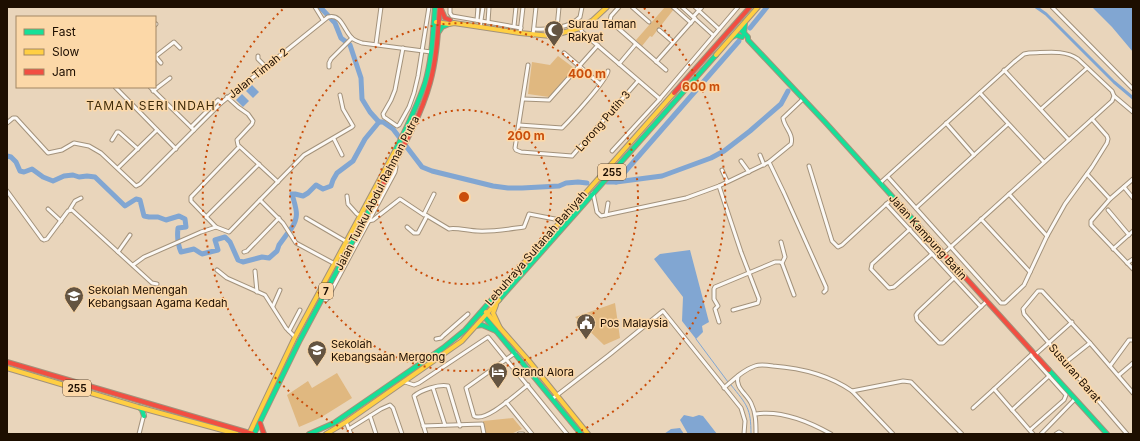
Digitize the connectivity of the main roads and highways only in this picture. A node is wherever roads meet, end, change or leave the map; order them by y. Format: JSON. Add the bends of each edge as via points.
{"nodes":[{"id":1,"x":435,"y":7,"type":"edge"},
{"id":2,"x":440,"y":7,"type":"edge"},
{"id":3,"x":607,"y":7,"type":"edge"},
{"id":4,"x":750,"y":7,"type":"edge"},
{"id":5,"x":758,"y":7,"type":"edge"},
{"id":6,"x":434,"y":20,"type":"junction"},
{"id":7,"x":439,"y":20,"type":"junction"},
{"id":8,"x":746,"y":21,"type":"junction"},
{"id":9,"x":451,"y":22,"type":"junction"},
{"id":10,"x":733,"y":26,"type":"junction"},
{"id":11,"x":737,"y":30,"type":"junction"},
{"id":12,"x":438,"y":32,"type":"junction"},
{"id":13,"x":743,"y":35,"type":"junction"},
{"id":14,"x":730,"y":38,"type":"junction"},
{"id":15,"x":647,"y":122,"type":"junction"},
{"id":16,"x":652,"y":127,"type":"junction"},
{"id":17,"x":499,"y":300,"type":"junction"},
{"id":18,"x":482,"y":310,"type":"junction"},
{"id":19,"x":485,"y":314,"type":"junction"},
{"id":20,"x":474,"y":326,"type":"junction"},
{"id":21,"x":498,"y":329,"type":"junction"},
{"id":22,"x":7,"y":362,"type":"edge"},
{"id":23,"x":7,"y":368,"type":"edge"},
{"id":24,"x":147,"y":403,"type":"junction"},
{"id":25,"x":138,"y":407,"type":"junction"},
{"id":26,"x":146,"y":409,"type":"junction"},
{"id":27,"x":144,"y":416,"type":"road end"},
{"id":28,"x":258,"y":420,"type":"junction"},
{"id":29,"x":236,"y":433,"type":"edge"},
{"id":30,"x":252,"y":434,"type":"edge"},
{"id":31,"x":264,"y":434,"type":"edge"},
{"id":32,"x":309,"y":434,"type":"edge"},
{"id":33,"x":326,"y":434,"type":"edge"},
{"id":34,"x":581,"y":434,"type":"edge"},
{"id":35,"x":588,"y":434,"type":"edge"},
{"id":36,"x":1107,"y":434,"type":"edge"}],
"edges":[{"from":1,"to":6,"type":"main road","name":"Jalan Tunku Abdul Rahman Putra","number":"7"},
{"from":2,"to":7,"type":"main road","name":"Jalan Tunku Abdul Rahman Putra","number":"7"},
{"from":2,"to":9,"type":"main road","via":[[445,18]]},
{"from":3,"to":9,"type":"main road","via":[[580,28],[551,36]]},
{"from":4,"to":10,"type":"main road","name":"Lebuhraya Sultanah Bahiyah","number":"255"},
{"from":5,"to":8,"type":"main road","name":"Lebuhraya Sultanah Bahiyah","number":"255"},
{"from":6,"to":7,"type":"main road"},
{"from":6,"to":28,"type":"main road","name":"Jalan Tunku Abdul Rahman Putra","number":"7","via":[[431,52],[421,94],[402,137],[295,337]]},
{"from":7,"to":9,"type":"main road"},
{"from":7,"to":12,"type":"main road","name":"Jalan Tunku Abdul Rahman Putra","number":"7"},
{"from":8,"to":11,"type":"main road","name":"Lebuhraya Sultanah Bahiyah","number":"255"},
{"from":8,"to":13,"type":"main road"},
{"from":9,"to":12,"type":"main road"},
{"from":10,"to":11,"type":"main road","name":"Jalan Kampung Batin"},
{"from":10,"to":15,"type":"main road","name":"Lebuhraya Sultanah Bahiyah","number":"255"},
{"from":11,"to":13,"type":"main road","name":"Jalan Kampung Batin"},
{"from":11,"to":14,"type":"main road","name":"Lebuhraya Sultanah Bahiyah","number":"255"},
{"from":12,"to":28,"type":"main road","name":"Jalan Tunku Abdul Rahman Putra","number":"7","via":[[430,83],[402,150],[367,220],[322,298]]},
{"from":13,"to":14,"type":"main road"},
{"from":13,"to":36,"type":"main road","name":"Jalan Kampung Batin","via":[[944,254],[1050,375]]},
{"from":14,"to":16,"type":"main road","name":"Lebuhraya Sultanah Bahiyah","number":"255"},
{"from":15,"to":16,"type":"main road"},
{"from":15,"to":18,"type":"main road","name":"Lebuhraya Sultanah Bahiyah","number":"255"},
{"from":16,"to":17,"type":"main road","name":"Lebuhraya Sultanah Bahiyah","number":"255"},
{"from":17,"to":19,"type":"main road","name":"Lebuhraya Sultanah Bahiyah","number":"255"},
{"from":17,"to":21,"type":"main road","via":[[493,313]]},
{"from":18,"to":19,"type":"main road"},
{"from":18,"to":32,"type":"main road","name":"Lebuhraya Sultanah Bahiyah","number":"255","via":[[451,342],[328,427]]},
{"from":19,"to":20,"type":"main road","name":"Lebuhraya Sultanah Bahiyah","number":"255"},
{"from":19,"to":21,"type":"main road"},
{"from":20,"to":21,"type":"main road"},
{"from":20,"to":33,"type":"main road","name":"Lebuhraya Sultanah Bahiyah","number":"255","via":[[462,341],[435,361]]},
{"from":21,"to":34,"type":"main road"},
{"from":21,"to":35,"type":"main road","via":[[529,361]]},
{"from":22,"to":24,"type":"main road","number":"255"},
{"from":23,"to":25,"type":"main road","number":"255"},
{"from":24,"to":26,"type":"main road"},
{"from":24,"to":29,"type":"main road","number":"255"},
{"from":25,"to":26,"type":"main road","number":"255"},
{"from":25,"to":27,"type":"main road"},
{"from":26,"to":29,"type":"main road","number":"255"},
{"from":28,"to":29,"type":"main road"},
{"from":28,"to":30,"type":"main road","name":"Jalan Tunku Abdul Rahman Putra","number":"7"},
{"from":28,"to":31,"type":"main road"},
{"from":29,"to":30,"type":"main road","number":"255"}]}
